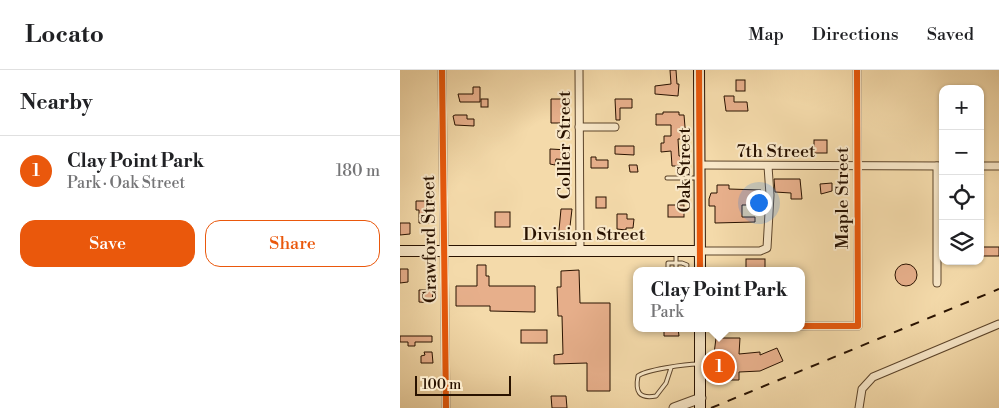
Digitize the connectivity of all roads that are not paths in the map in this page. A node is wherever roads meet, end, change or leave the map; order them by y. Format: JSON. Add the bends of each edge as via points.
{"nodes":[{"id":1,"x":442,"y":70,"type":"edge"},
{"id":2,"x":579,"y":70,"type":"edge"},
{"id":3,"x":699,"y":70,"type":"edge"},
{"id":4,"x":856,"y":70,"type":"edge"},
{"id":5,"x":579,"y":127,"type":"junction"},
{"id":6,"x":615,"y":127,"type":"dead end"},
{"id":7,"x":700,"y":165,"type":"junction"},
{"id":8,"x":768,"y":166,"type":"junction"},
{"id":9,"x":857,"y":166,"type":"junction"},
{"id":10,"x":939,"y":166,"type":"edge"},
{"id":11,"x":984,"y":166,"type":"edge"},
{"id":12,"x":999,"y":166,"type":"edge"},
{"id":13,"x":940,"y":175,"type":"edge"},
{"id":14,"x":667,"y":178,"type":"dead end"},
{"id":15,"x":700,"y":178,"type":"junction"},
{"id":16,"x":445,"y":250,"type":"junction"},
{"id":17,"x":580,"y":250,"type":"junction"},
{"id":18,"x":676,"y":250,"type":"junction"},
{"id":19,"x":700,"y":250,"type":"junction"},
{"id":20,"x":400,"y":251,"type":"edge"},
{"id":21,"x":676,"y":265,"type":"junction"},
{"id":22,"x":668,"y":267,"type":"edge"},
{"id":23,"x":687,"y":267,"type":"edge"},
{"id":24,"x":700,"y":267,"type":"edge"},
{"id":25,"x":937,"y":283,"type":"dead end"},
{"id":26,"x":999,"y":324,"type":"edge"},
{"id":27,"x":805,"y":326,"type":"edge"},
{"id":28,"x":700,"y":332,"type":"edge"},
{"id":29,"x":701,"y":364,"type":"junction"},
{"id":30,"x":672,"y":368,"type":"junction"},
{"id":31,"x":701,"y":403,"type":"edge"},
{"id":32,"x":446,"y":408,"type":"edge"},
{"id":33,"x":674,"y":408,"type":"edge"},
{"id":34,"x":859,"y":408,"type":"edge"}],
"edges":[{"from":1,"to":16,"type":"street","name":"Crawford Street"},
{"from":2,"to":5,"type":"street","name":"Collier Street"},
{"from":3,"to":7,"type":"main road","name":"Oak Street"},
{"from":4,"to":9,"type":"street","name":"Maple Street"},
{"from":5,"to":6,"type":"street"},
{"from":5,"to":17,"type":"street","name":"Collier Street"},
{"from":7,"to":8,"type":"street","name":"7th Street"},
{"from":7,"to":15,"type":"main road","name":"Oak Street"},
{"from":8,"to":9,"type":"street","name":"7th Street"},
{"from":8,"to":19,"type":"street","name":"Division Street","via":[[767,248]]},
{"from":9,"to":10,"type":"street","name":"7th Street"},
{"from":9,"to":27,"type":"street","name":"Maple Street","via":[[858,326]]},
{"from":11,"to":12,"type":"street"},
{"from":13,"to":25,"type":"street"},
{"from":14,"to":15,"type":"lane"},
{"from":15,"to":19,"type":"main road","name":"Oak Street"},
{"from":16,"to":17,"type":"main road","name":"Division Street"},
{"from":16,"to":20,"type":"main road","name":"Division Street"},
{"from":16,"to":32,"type":"street","name":"Crawford Street"},
{"from":17,"to":18,"type":"main road","name":"Division Street"},
{"from":18,"to":19,"type":"main road","name":"Division Street"},
{"from":18,"to":21,"type":"lane"},
{"from":19,"to":24,"type":"main road","name":"Oak Street"},
{"from":21,"to":22,"type":"lane","via":[[668,262]]},
{"from":21,"to":23,"type":"lane"},
{"from":26,"to":34,"type":"street","via":[[873,377],[864,385]]},
{"from":28,"to":29,"type":"main road"},
{"from":29,"to":30,"type":"lane"},
{"from":29,"to":31,"type":"main road"},
{"from":30,"to":30,"type":"lane","via":[[640,374],[636,386],[638,393],[648,398],[656,396]]},
{"from":31,"to":33,"type":"street"}]}
